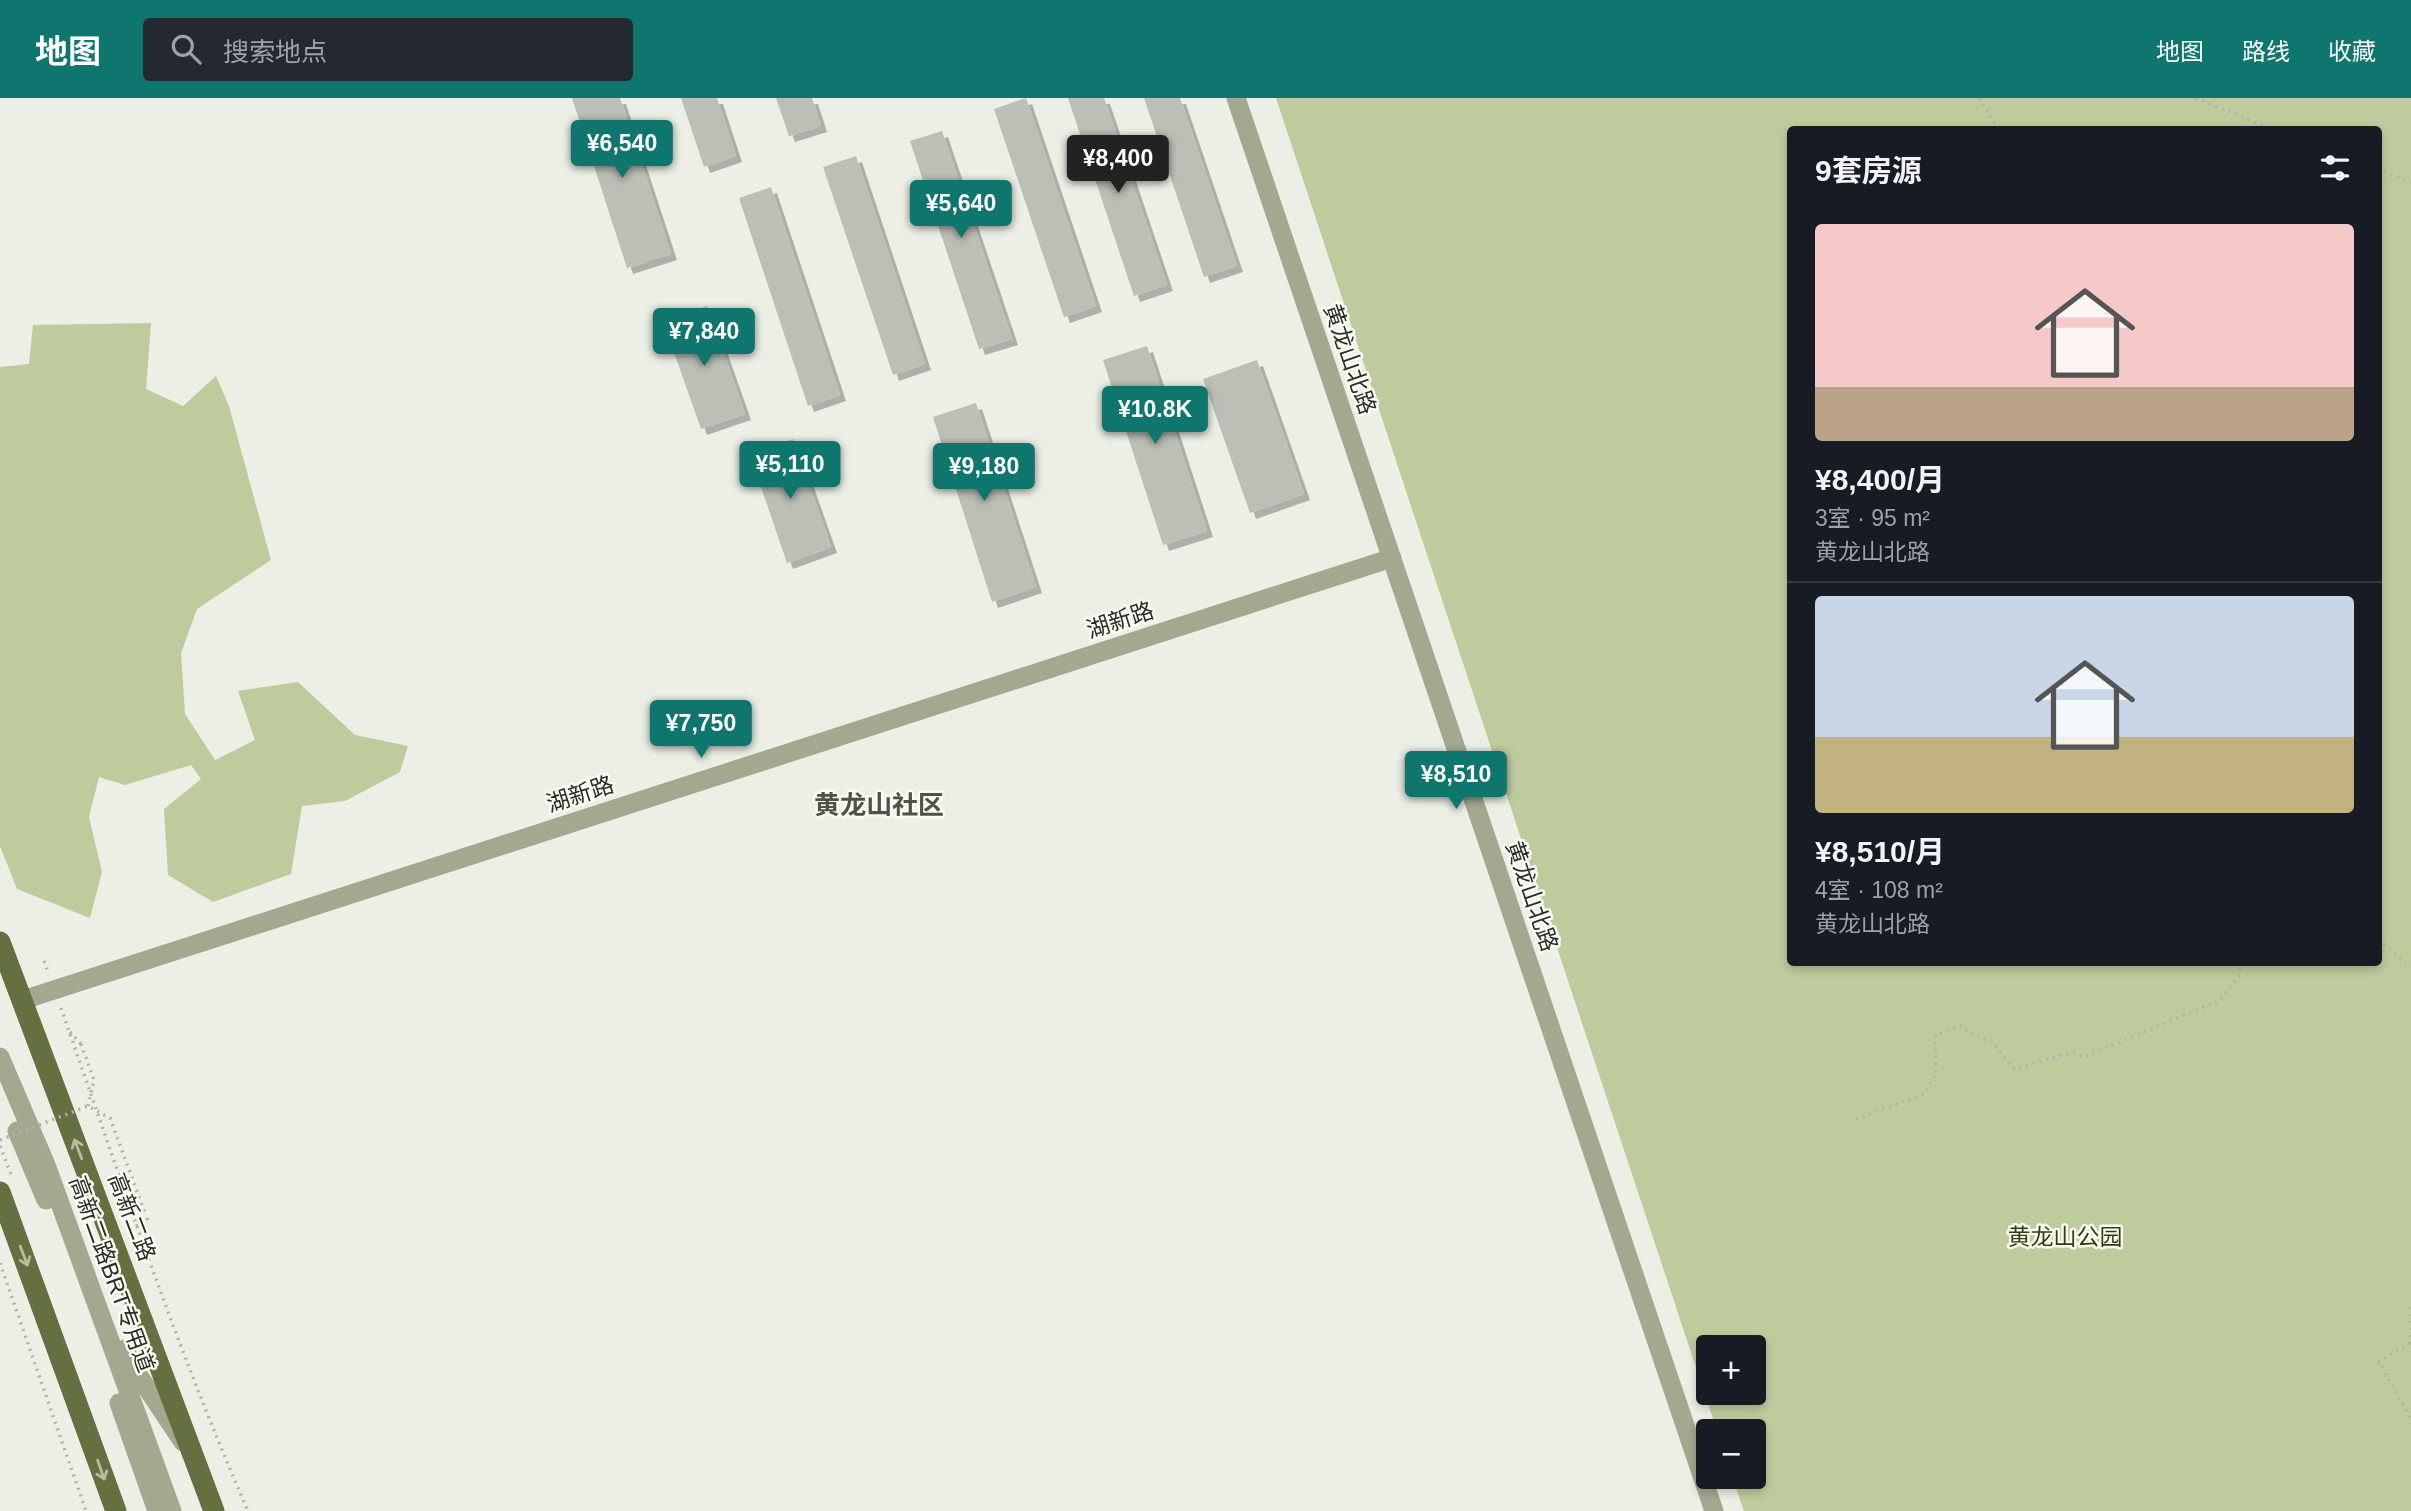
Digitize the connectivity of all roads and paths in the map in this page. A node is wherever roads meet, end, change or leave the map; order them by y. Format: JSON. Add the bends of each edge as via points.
{"nodes":[{"id":1,"x":1236,"y":98,"type":"edge"},
{"id":2,"x":1979,"y":98,"type":"edge"},
{"id":3,"x":2196,"y":98,"type":"edge"},
{"id":4,"x":1996,"y":126,"type":"edge"},
{"id":5,"x":2263,"y":126,"type":"edge"},
{"id":6,"x":2382,"y":170,"type":"edge"},
{"id":7,"x":2411,"y":183,"type":"edge"},
{"id":8,"x":1392,"y":558,"type":"junction"},
{"id":9,"x":0,"y":942,"type":"edge"},
{"id":10,"x":2382,"y":943,"type":"edge"},
{"id":11,"x":2242,"y":966,"type":"edge"},
{"id":12,"x":2411,"y":967,"type":"edge"},
{"id":13,"x":23,"y":1000,"type":"junction"},
{"id":14,"x":0,"y":1056,"type":"edge"},
{"id":15,"x":0,"y":1089,"type":"edge"},
{"id":16,"x":88,"y":1107,"type":"junction"},
{"id":17,"x":1856,"y":1119,"type":"dead end"},
{"id":18,"x":0,"y":1140,"type":"edge"},
{"id":19,"x":0,"y":1146,"type":"edge"},
{"id":20,"x":46,"y":1165,"type":"junction"},
{"id":21,"x":6,"y":1186,"type":"edge"},
{"id":22,"x":136,"y":1226,"type":"junction"},
{"id":23,"x":1,"y":1266,"type":"edge"},
{"id":24,"x":2411,"y":1307,"type":"edge"},
{"id":25,"x":2411,"y":1345,"type":"edge"},
{"id":26,"x":2411,"y":1419,"type":"edge"},
{"id":27,"x":191,"y":1455,"type":"junction"},
{"id":28,"x":86,"y":1511,"type":"edge"},
{"id":29,"x":116,"y":1511,"type":"edge"},
{"id":30,"x":157,"y":1511,"type":"edge"},
{"id":31,"x":172,"y":1511,"type":"edge"},
{"id":32,"x":214,"y":1511,"type":"edge"},
{"id":33,"x":248,"y":1511,"type":"edge"},
{"id":34,"x":1714,"y":1511,"type":"edge"}],
"edges":[{"from":1,"to":8,"type":"street","name":"黄龙山北路"},
{"from":2,"to":4,"type":"path"},
{"from":3,"to":5,"type":"path"},
{"from":6,"to":7,"type":"path"},
{"from":8,"to":13,"type":"street","name":"湖新路"},
{"from":8,"to":34,"type":"street","name":"黄龙山北路"},
{"from":9,"to":13,"type":"main road","name":"高新二路"},
{"from":10,"to":12,"type":"path"},
{"from":11,"to":17,"type":"path","via":[[2219,1001],[2084,1057],[2073,1052],[2014,1069],[1991,1041],[1961,1026],[1936,1035],[1936,1074],[1924,1094]]},
{"from":27,"to":13,"type":"main road","name":"高新二路","one_way":true},
{"from":14,"to":20,"type":"street","name":"高新二路BRT专用道"},
{"from":15,"to":30,"type":"street","name":"高新二路BRT专用道","via":[[66,1250]]},
{"from":16,"to":18,"type":"path","bridge":true},
{"from":16,"to":22,"type":"path","bridge":true,"via":[[110,1118],[148,1221]]},
{"from":16,"to":22,"type":"path","bridge":true,"via":[[94,1080],[81,1044],[68,1030]]},
{"from":19,"to":21,"type":"path"},
{"from":20,"to":27,"type":"street","via":[[87,1247],[131,1364]]},
{"from":20,"to":31,"type":"street","name":"高新二路BRT专用道"},
{"from":21,"to":29,"type":"main road","one_way":true},
{"from":22,"to":33,"type":"path"},
{"from":23,"to":28,"type":"path"},
{"from":24,"to":25,"type":"path"},
{"from":25,"to":26,"type":"path","via":[[2379,1362]]},
{"from":27,"to":32,"type":"main road","name":"高新二路"}]}
